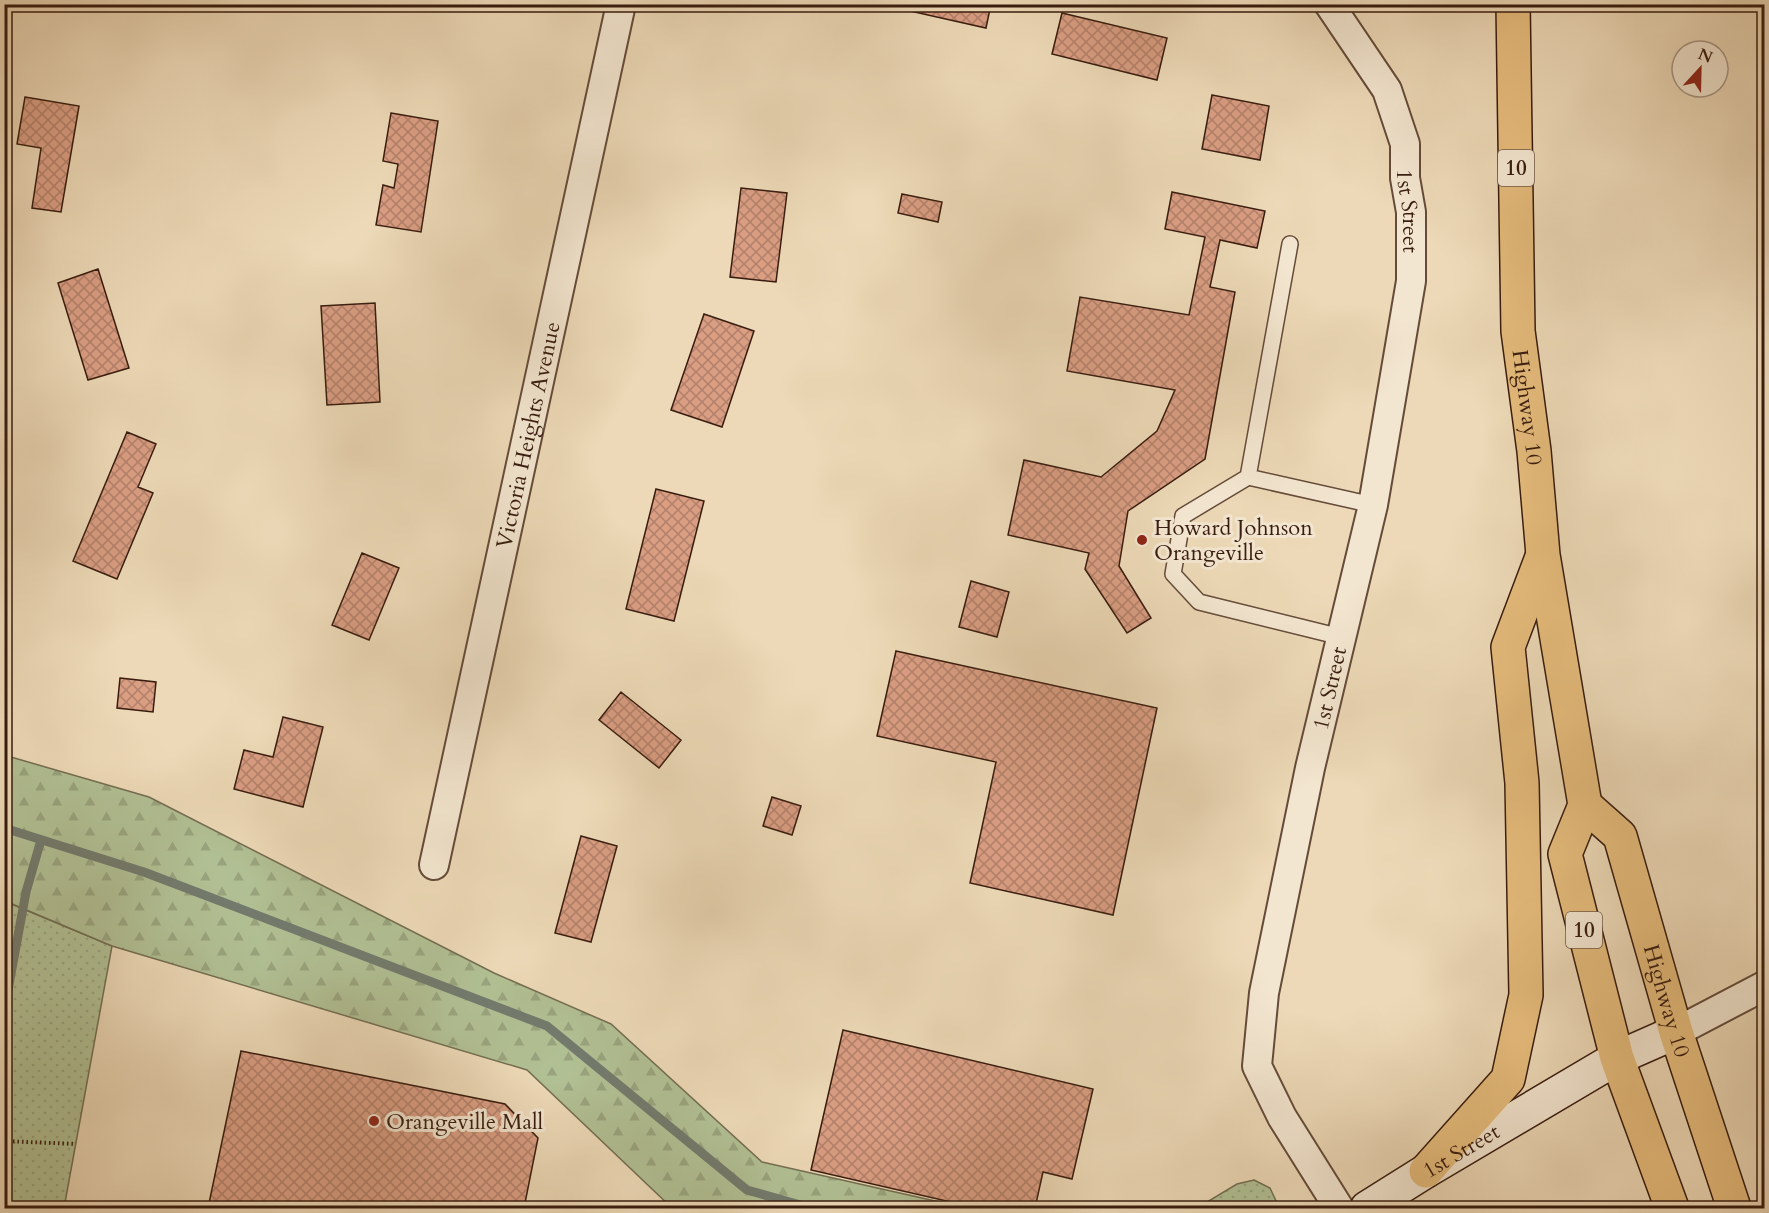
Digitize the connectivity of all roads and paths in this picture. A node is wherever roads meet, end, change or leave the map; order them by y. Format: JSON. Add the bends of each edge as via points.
{"nodes":[{"id":1,"x":621,"y":4,"type":"edge"},
{"id":2,"x":1329,"y":4,"type":"edge"},
{"id":3,"x":1513,"y":4,"type":"edge"},
{"id":4,"x":1290,"y":244,"type":"dead end"},
{"id":5,"x":1248,"y":477,"type":"junction"},
{"id":6,"x":1373,"y":505,"type":"junction"},
{"id":7,"x":1543,"y":555,"type":"junction"},
{"id":8,"x":1341,"y":637,"type":"junction"},
{"id":9,"x":1585,"y":805,"type":"junction"},
{"id":10,"x":434,"y":865,"type":"dead end"},
{"id":11,"x":1764,"y":986,"type":"edge"},
{"id":12,"x":1676,"y":1032,"type":"junction"},
{"id":13,"x":1617,"y":1058,"type":"junction"},
{"id":14,"x":4,"y":1141,"type":"edge"},
{"id":15,"x":76,"y":1144,"type":"dead end"},
{"id":16,"x":1425,"y":1171,"type":"junction"},
{"id":17,"x":1339,"y":1209,"type":"edge"},
{"id":18,"x":1367,"y":1209,"type":"edge"},
{"id":19,"x":1671,"y":1209,"type":"edge"},
{"id":20,"x":1734,"y":1209,"type":"edge"}],
"edges":[{"from":1,"to":10,"type":"street","name":"Victoria Heights Avenue"},
{"from":2,"to":6,"type":"street","name":"1st Street","via":[[1387,90],[1405,148],[1411,212],[1411,281]]},
{"from":3,"to":7,"type":"highway","name":"Highway 10","number":"10","via":[[1518,331]]},
{"from":4,"to":5,"type":"lane"},
{"from":5,"to":6,"type":"lane"},
{"from":5,"to":8,"type":"lane","via":[[1183,516],[1173,574],[1199,602]]},
{"from":6,"to":8,"type":"street","name":"1st Street"},
{"from":7,"to":9,"type":"highway","name":"Highway 10","number":"10"},
{"from":7,"to":16,"type":"highway","via":[[1508,647],[1522,783],[1526,995],[1508,1079]]},
{"from":8,"to":17,"type":"street","name":"1st Street","via":[[1267,981],[1257,1055],[1257,1066],[1281,1114]]},
{"from":9,"to":12,"type":"highway","name":"Highway 10","via":[[1620,836]]},
{"from":9,"to":13,"type":"highway","number":"10","via":[[1565,854]]},
{"from":11,"to":12,"type":"street"},
{"from":12,"to":13,"type":"main road","name":"1st Street"},
{"from":12,"to":20,"type":"highway","name":"Highway 10"},
{"from":13,"to":16,"type":"main road","name":"1st Street"},
{"from":13,"to":19,"type":"highway","number":"10"},
{"from":14,"to":15,"type":"path"},
{"from":16,"to":18,"type":"main road","name":"1st Street"}]}
